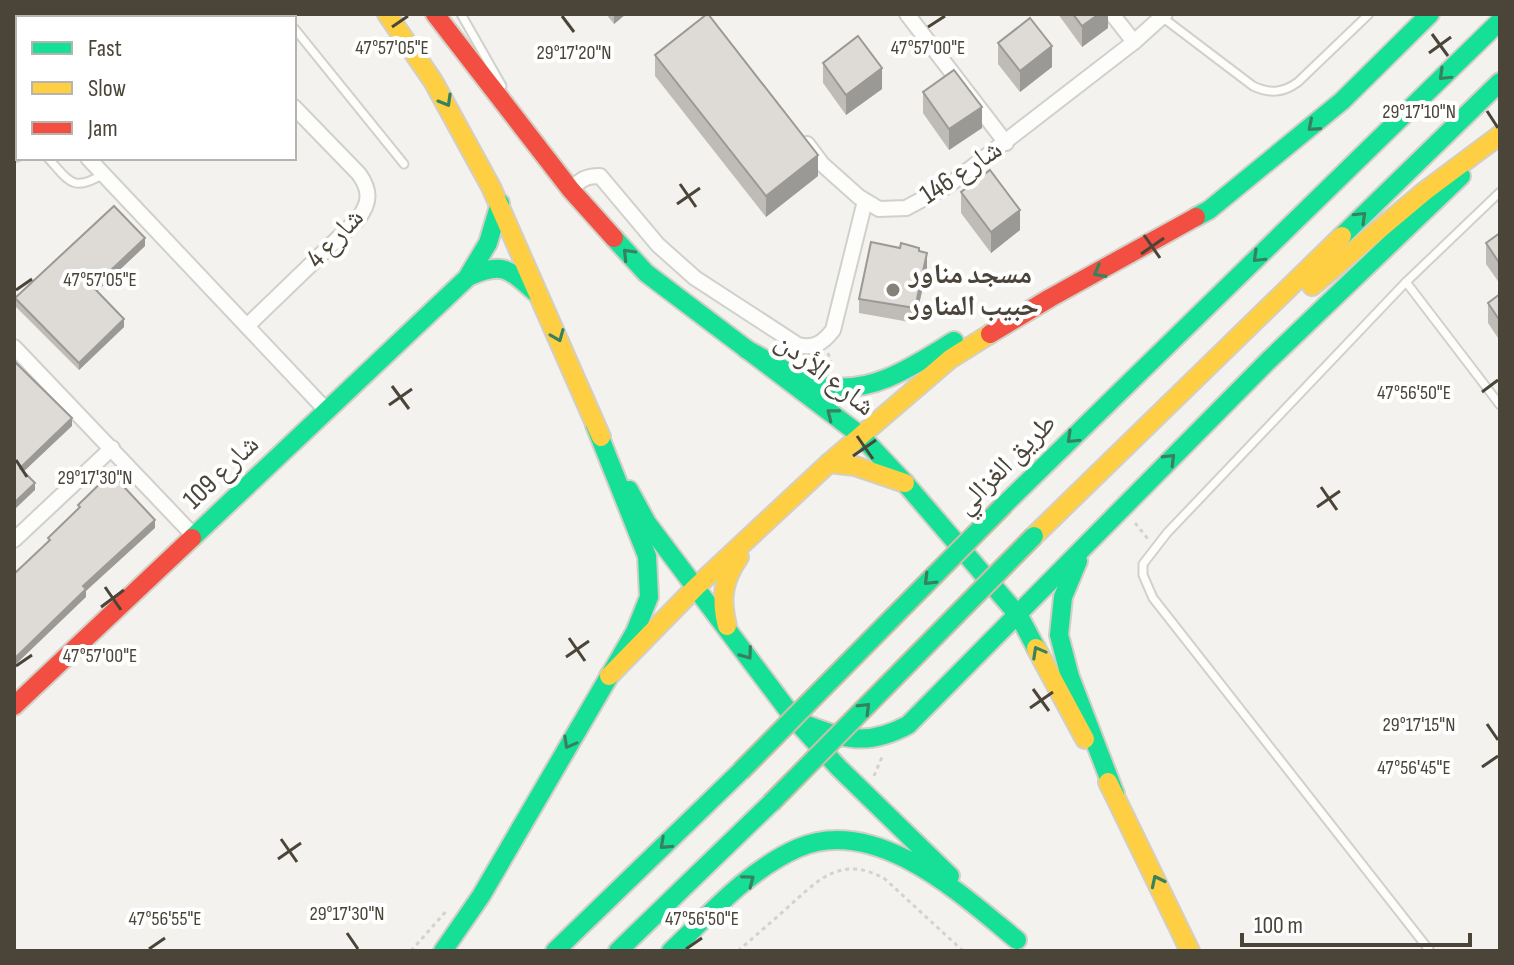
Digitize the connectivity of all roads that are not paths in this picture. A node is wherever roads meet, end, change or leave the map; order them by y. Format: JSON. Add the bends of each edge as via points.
{"nodes":[{"id":1,"x":387,"y":14,"type":"edge"},
{"id":2,"x":435,"y":14,"type":"edge"},
{"id":3,"x":461,"y":14,"type":"edge"},
{"id":4,"x":907,"y":14,"type":"edge"},
{"id":5,"x":1112,"y":14,"type":"edge"},
{"id":6,"x":1369,"y":14,"type":"edge"},
{"id":7,"x":1430,"y":14,"type":"edge"},
{"id":8,"x":1497,"y":14,"type":"edge"},
{"id":9,"x":1164,"y":15,"type":"edge"},
{"id":10,"x":1500,"y":21,"type":"edge"},
{"id":11,"x":296,"y":30,"type":"edge"},
{"id":12,"x":1134,"y":42,"type":"junction"},
{"id":13,"x":1475,"y":45,"type":"junction"},
{"id":14,"x":1500,"y":82,"type":"edge"},
{"id":15,"x":296,"y":109,"type":"edge"},
{"id":16,"x":793,"y":127,"type":"edge"},
{"id":17,"x":1500,"y":137,"type":"edge"},
{"id":18,"x":531,"y":141,"type":"junction"},
{"id":19,"x":1006,"y":143,"type":"junction"},
{"id":20,"x":50,"y":160,"type":"edge"},
{"id":21,"x":90,"y":160,"type":"edge"},
{"id":22,"x":404,"y":164,"type":"dead end"},
{"id":23,"x":103,"y":174,"type":"junction"},
{"id":24,"x":571,"y":190,"type":"junction"},
{"id":25,"x":1500,"y":192,"type":"edge"},
{"id":26,"x":865,"y":201,"type":"junction"},
{"id":27,"x":500,"y":203,"type":"junction"},
{"id":28,"x":467,"y":278,"type":"junction"},
{"id":29,"x":1406,"y":282,"type":"junction"},
{"id":30,"x":541,"y":297,"type":"junction"},
{"id":31,"x":1050,"y":298,"type":"junction"},
{"id":32,"x":247,"y":326,"type":"junction"},
{"id":33,"x":14,"y":347,"type":"edge"},
{"id":34,"x":746,"y":349,"type":"junction"},
{"id":35,"x":1500,"y":405,"type":"edge"},
{"id":36,"x":326,"y":410,"type":"junction"},
{"id":37,"x":595,"y":425,"type":"junction"},
{"id":38,"x":1145,"y":428,"type":"junction"},
{"id":39,"x":860,"y":435,"type":"junction"},
{"id":40,"x":112,"y":448,"type":"junction"},
{"id":41,"x":829,"y":463,"type":"junction"},
{"id":42,"x":905,"y":483,"type":"junction"},
{"id":43,"x":764,"y":524,"type":"junction"},
{"id":44,"x":1102,"y":530,"type":"junction"},
{"id":45,"x":195,"y":537,"type":"junction"},
{"id":46,"x":14,"y":540,"type":"edge"},
{"id":47,"x":696,"y":587,"type":"junction"},
{"id":48,"x":1019,"y":616,"type":"junction"},
{"id":49,"x":727,"y":626,"type":"junction"},
{"id":50,"x":609,"y":676,"type":"junction"},
{"id":51,"x":14,"y":706,"type":"edge"},
{"id":52,"x":796,"y":721,"type":"junction"},
{"id":53,"x":1115,"y":794,"type":"junction"},
{"id":54,"x":1023,"y":946,"type":"edge"},
{"id":55,"x":443,"y":951,"type":"edge"},
{"id":56,"x":555,"y":951,"type":"edge"},
{"id":57,"x":618,"y":951,"type":"edge"},
{"id":58,"x":671,"y":951,"type":"edge"},
{"id":59,"x":1190,"y":951,"type":"edge"},
{"id":60,"x":1430,"y":951,"type":"edge"}],
"edges":[{"from":1,"to":27,"type":"main road","one_way":true,"via":[[446,101]]},
{"from":2,"to":18,"type":"main road","name":"شارع الأردن"},
{"from":3,"to":18,"type":"lane"},
{"from":4,"to":19,"type":"street"},
{"from":5,"to":12,"type":"street"},
{"from":6,"to":9,"type":"lane","via":[[1298,82],[1276,92],[1253,86]]},
{"from":7,"to":31,"type":"main road","one_way":true,"via":[[1342,101],[1209,210]]},
{"from":8,"to":13,"type":"main road"},
{"from":9,"to":12,"type":"street","name":"شارع 146"},
{"from":10,"to":13,"type":"main road","name":"طريق الغزالي"},
{"from":11,"to":22,"type":"lane"},
{"from":12,"to":19,"type":"street","name":"شارع 146"},
{"from":13,"to":56,"type":"main road","name":"طريق الغزالي","one_way":true,"bridge":true},
{"from":38,"to":14,"type":"main road","one_way":true},
{"from":15,"to":32,"type":"street","name":"شارع 4","via":[[359,174],[369,197],[358,219]]},
{"from":16,"to":26,"type":"street","via":[[822,164]]},
{"from":17,"to":38,"type":"main road","via":[[1425,191]]},
{"from":44,"to":17,"type":"main road","one_way":true},
{"from":18,"to":24,"type":"main road","name":"شارع الأردن"},
{"from":19,"to":26,"type":"street","name":"شارع 146","via":[[949,185],[906,208],[879,209]]},
{"from":20,"to":23,"type":"lane","via":[[78,185]]},
{"from":21,"to":23,"type":"street"},
{"from":23,"to":32,"type":"street"},
{"from":24,"to":26,"type":"street","via":[[581,179],[600,176],[658,245],[695,278],[808,348],[824,342],[833,330]]},
{"from":34,"to":24,"type":"main road","name":"شارع الأردن","one_way":true,"via":[[646,273]]},
{"from":25,"to":29,"type":"lane"},
{"from":27,"to":28,"type":"main road","name":"شارع 109","via":[[493,234]]},
{"from":27,"to":30,"type":"main road"},
{"from":28,"to":30,"type":"main road","name":"شارع 109","via":[[490,266],[509,269]]},
{"from":28,"to":36,"type":"main road","name":"شارع 109"},
{"from":29,"to":35,"type":"lane"},
{"from":29,"to":60,"type":"lane","via":[[1155,548],[1143,564],[1143,575],[1153,598]]},
{"from":30,"to":37,"type":"main road","one_way":true},
{"from":31,"to":34,"type":"main road","via":[[970,331],[903,372],[864,386],[823,385]]},
{"from":31,"to":39,"type":"main road","via":[[950,359]]},
{"from":32,"to":36,"type":"street"},
{"from":33,"to":40,"type":"street"},
{"from":39,"to":34,"type":"main road","name":"شارع الأردن","one_way":true},
{"from":36,"to":45,"type":"main road","name":"شارع 109"},
{"from":37,"to":47,"type":"main road","via":[[647,523]]},
{"from":37,"to":50,"type":"main road","via":[[647,556],[650,578],[643,614]]},
{"from":57,"to":38,"type":"main road","one_way":true,"bridge":true},
{"from":39,"to":41,"type":"main road"},
{"from":39,"to":42,"type":"main road","name":"شارع الأردن"},
{"from":40,"to":45,"type":"street"},
{"from":40,"to":46,"type":"street"},
{"from":41,"to":42,"type":"main road","via":[[868,469]]},
{"from":41,"to":43,"type":"main road"},
{"from":42,"to":48,"type":"main road","name":"شارع الأردن"},
{"from":43,"to":47,"type":"main road"},
{"from":43,"to":49,"type":"main road","via":[[725,582],[720,600]]},
{"from":44,"to":48,"type":"main road"},
{"from":44,"to":53,"type":"main road","via":[[1077,563],[1063,597],[1059,635]]},
{"from":45,"to":51,"type":"main road","name":"شارع 109"},
{"from":47,"to":49,"type":"main road"},
{"from":47,"to":50,"type":"main road"},
{"from":48,"to":52,"type":"main road","via":[[892,735],[865,743]]},
{"from":53,"to":48,"type":"main road","name":"شارع الأردن","one_way":true},
{"from":49,"to":52,"type":"main road","one_way":true},
{"from":50,"to":55,"type":"main road","one_way":true,"via":[[481,896]]},
{"from":52,"to":54,"type":"main road"},
{"from":59,"to":53,"type":"main road","name":"شارع الأردن","one_way":true},
{"from":58,"to":54,"type":"main road","one_way":true,"via":[[726,898],[774,862],[803,846],[846,840],[912,862]]}]}
